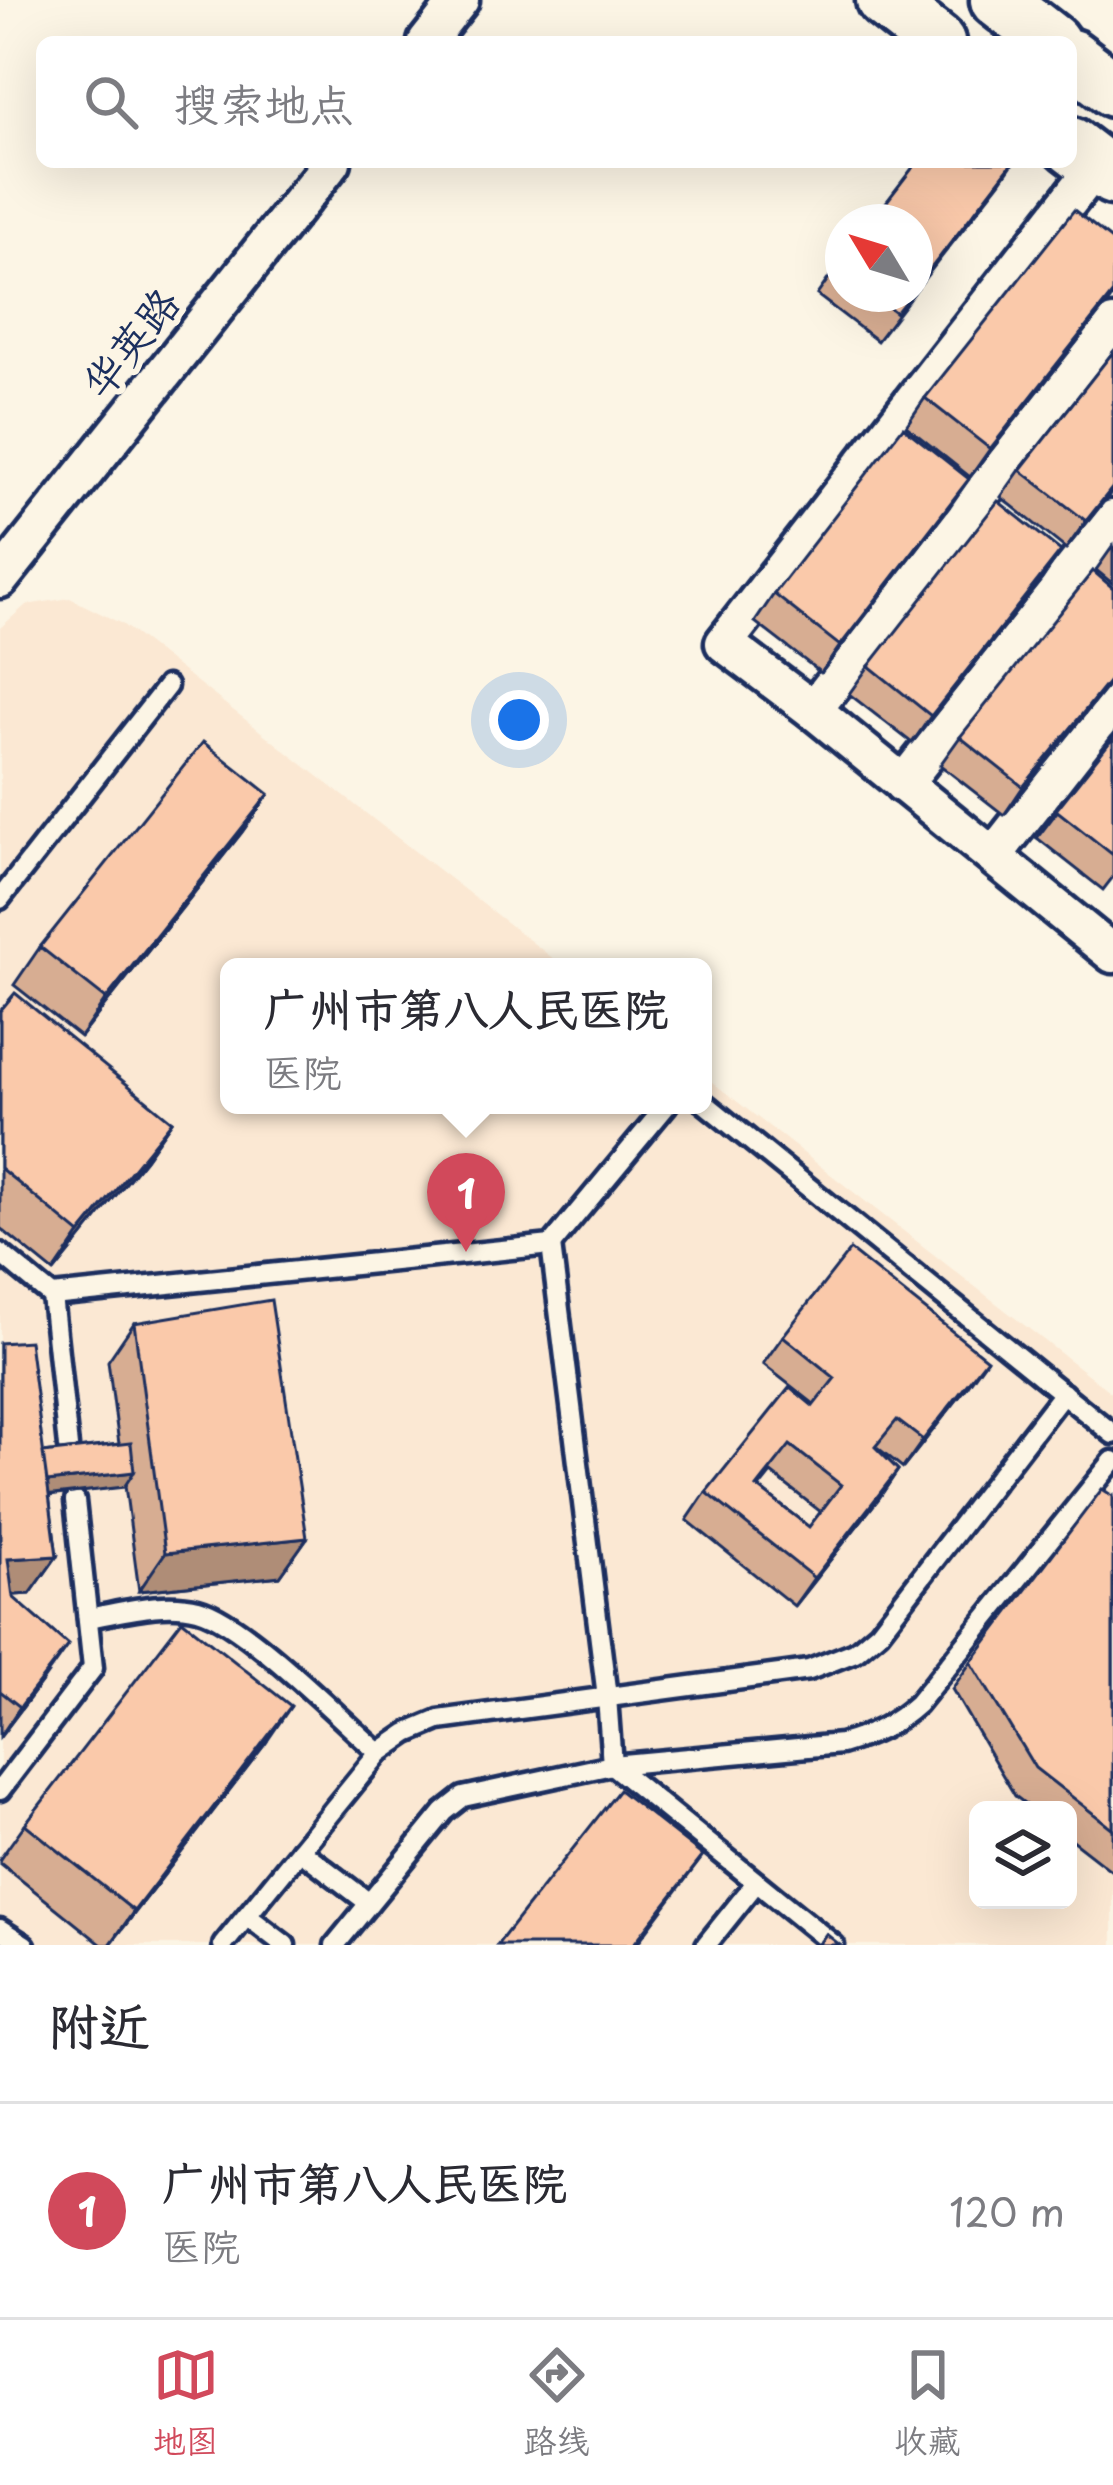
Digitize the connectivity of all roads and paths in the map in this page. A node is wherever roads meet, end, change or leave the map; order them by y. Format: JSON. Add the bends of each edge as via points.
{"nodes":[{"id":1,"x":460,"y":0,"type":"edge"},
{"id":2,"x":884,"y":0,"type":"edge"},
{"id":3,"x":998,"y":0,"type":"edge"},
{"id":4,"x":432,"y":36,"type":"edge"},
{"id":5,"x":929,"y":36,"type":"edge"},
{"id":6,"x":1044,"y":36,"type":"edge"},
{"id":7,"x":1077,"y":62,"type":"edge"},
{"id":8,"x":1113,"y":89,"type":"edge"},
{"id":9,"x":1094,"y":162,"type":"edge"},
{"id":10,"x":327,"y":168,"type":"edge"},
{"id":11,"x":1113,"y":326,"type":"edge"},
{"id":12,"x":886,"y":436,"type":"junction"},
{"id":13,"x":982,"y":512,"type":"junction"},
{"id":14,"x":1113,"y":519,"type":"edge"},
{"id":15,"x":1057,"y":570,"type":"junction"},
{"id":16,"x":0,"y":579,"type":"edge"},
{"id":17,"x":1097,"y":601,"type":"edge"},
{"id":18,"x":167,"y":686,"type":"dead end"},
{"id":19,"x":1113,"y":704,"type":"edge"},
{"id":20,"x":813,"y":710,"type":"junction"},
{"id":21,"x":903,"y":784,"type":"junction"},
{"id":22,"x":994,"y":855,"type":"junction"},
{"id":23,"x":0,"y":899,"type":"edge"},
{"id":24,"x":1108,"y":939,"type":"edge"},
{"id":25,"x":712,"y":1109,"type":"edge"},
{"id":26,"x":660,"y":1114,"type":"edge"},
{"id":27,"x":551,"y":1245,"type":"junction"},
{"id":28,"x":0,"y":1253,"type":"edge"},
{"id":29,"x":52,"y":1296,"type":"junction"},
{"id":30,"x":1064,"y":1394,"type":"junction"},
{"id":31,"x":1113,"y":1434,"type":"edge"},
{"id":32,"x":68,"y":1447,"type":"edge"},
{"id":33,"x":1113,"y":1461,"type":"edge"},
{"id":34,"x":75,"y":1501,"type":"dead end"},
{"id":35,"x":88,"y":1618,"type":"junction"},
{"id":36,"x":607,"y":1697,"type":"junction"},
{"id":37,"x":380,"y":1753,"type":"junction"},
{"id":38,"x":612,"y":1765,"type":"junction"},
{"id":39,"x":0,"y":1790,"type":"edge"},
{"id":40,"x":300,"y":1850,"type":"junction"},
{"id":41,"x":755,"y":1884,"type":"junction"},
{"id":42,"x":369,"y":1903,"type":"junction"},
{"id":43,"x":247,"y":1916,"type":"junction"},
{"id":44,"x":0,"y":1929,"type":"edge"},
{"id":45,"x":25,"y":1945,"type":"edge"},
{"id":46,"x":223,"y":1945,"type":"edge"},
{"id":47,"x":284,"y":1945,"type":"edge"},
{"id":48,"x":335,"y":1945,"type":"edge"},
{"id":49,"x":706,"y":1945,"type":"edge"},
{"id":50,"x":834,"y":1945,"type":"edge"}],
"edges":[{"from":1,"to":4,"type":"street"},
{"from":2,"to":5,"type":"main road"},
{"from":3,"to":6,"type":"main road"},
{"from":7,"to":8,"type":"main road"},
{"from":9,"to":12,"type":"street"},
{"from":10,"to":16,"type":"street","name":"华英路"},
{"from":11,"to":13,"type":"street"},
{"from":12,"to":13,"type":"street"},
{"from":12,"to":20,"type":"street","via":[[724,643]]},
{"from":13,"to":20,"type":"street"},
{"from":14,"to":15,"type":"street"},
{"from":15,"to":17,"type":"street"},
{"from":15,"to":21,"type":"street"},
{"from":18,"to":23,"type":"lane"},
{"from":19,"to":22,"type":"street"},
{"from":20,"to":21,"type":"street"},
{"from":21,"to":22,"type":"street"},
{"from":22,"to":24,"type":"street"},
{"from":25,"to":30,"type":"lane"},
{"from":26,"to":27,"type":"lane"},
{"from":27,"to":29,"type":"lane"},
{"from":27,"to":36,"type":"lane"},
{"from":28,"to":29,"type":"lane"},
{"from":29,"to":32,"type":"lane"},
{"from":30,"to":31,"type":"lane"},
{"from":30,"to":36,"type":"lane","via":[[879,1632],[855,1652],[809,1670]]},
{"from":33,"to":38,"type":"lane","via":[[900,1720],[841,1744]]},
{"from":34,"to":35,"type":"lane"},
{"from":35,"to":37,"type":"lane","via":[[153,1606],[227,1619]]},
{"from":35,"to":39,"type":"lane","via":[[93,1669]]},
{"from":36,"to":37,"type":"lane","via":[[439,1720]]},
{"from":36,"to":38,"type":"lane"},
{"from":37,"to":40,"type":"lane"},
{"from":38,"to":41,"type":"lane"},
{"from":38,"to":42,"type":"lane","via":[[463,1797]]},
{"from":40,"to":42,"type":"lane"},
{"from":40,"to":43,"type":"lane"},
{"from":41,"to":49,"type":"lane"},
{"from":41,"to":50,"type":"lane"},
{"from":42,"to":48,"type":"lane"},
{"from":43,"to":46,"type":"lane"},
{"from":43,"to":47,"type":"lane"},
{"from":44,"to":45,"type":"lane"}]}
